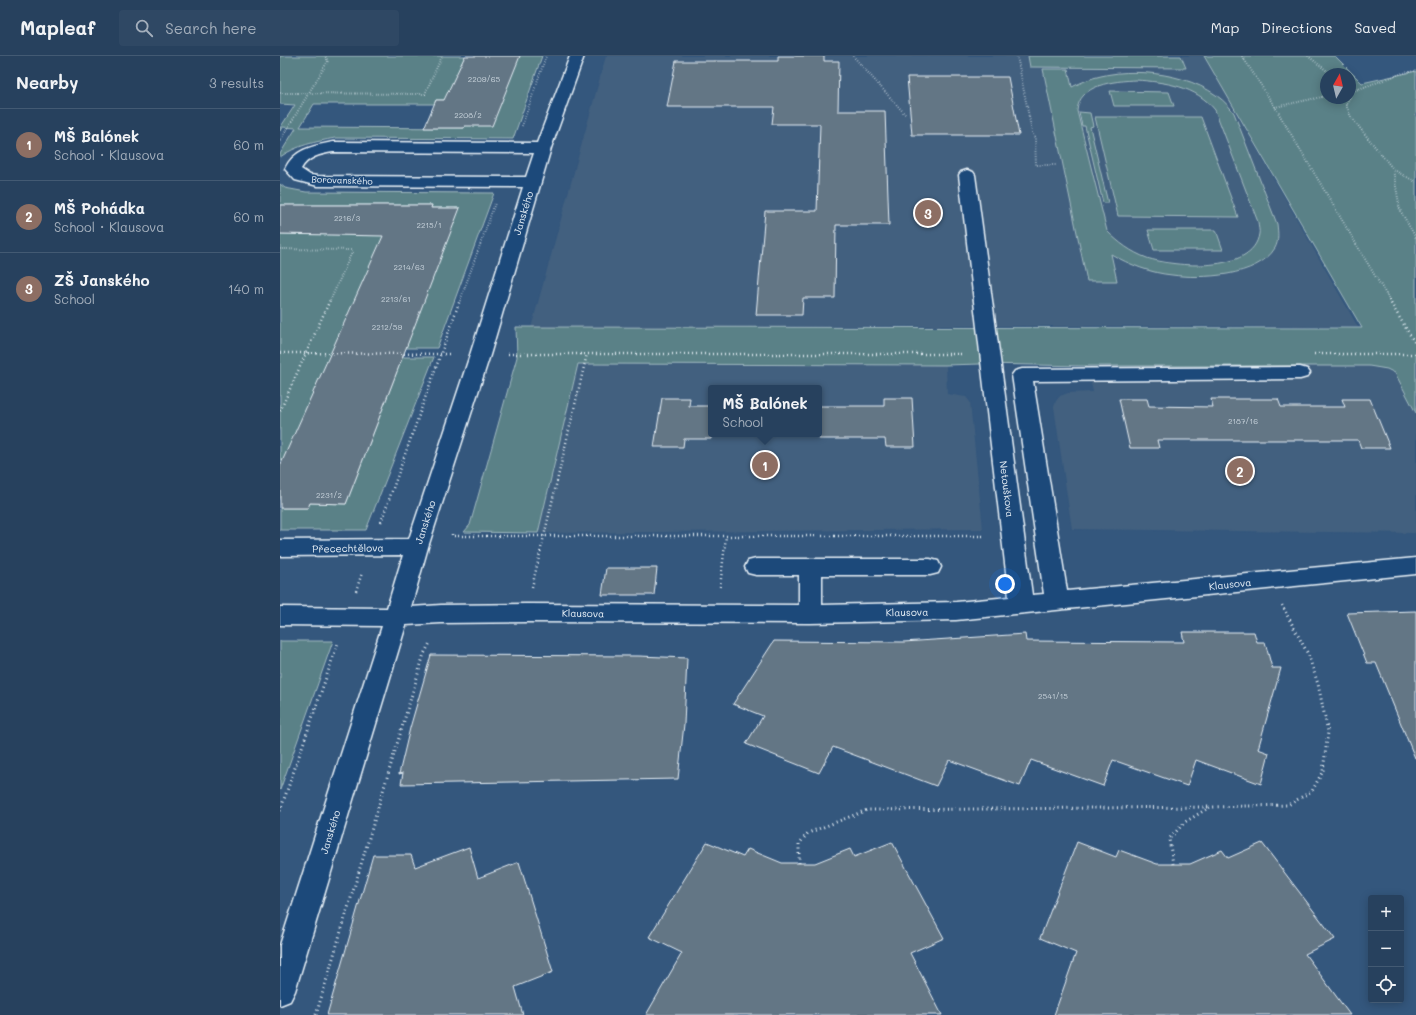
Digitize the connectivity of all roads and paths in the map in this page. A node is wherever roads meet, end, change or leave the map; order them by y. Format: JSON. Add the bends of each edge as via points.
{"nodes":[{"id":1,"x":325,"y":56,"type":"edge"},
{"id":2,"x":442,"y":56,"type":"edge"},
{"id":3,"x":546,"y":56,"type":"edge"},
{"id":4,"x":577,"y":56,"type":"edge"},
{"id":5,"x":853,"y":56,"type":"edge"},
{"id":6,"x":1017,"y":56,"type":"edge"},
{"id":7,"x":1242,"y":56,"type":"edge"},
{"id":8,"x":1308,"y":56,"type":"edge"},
{"id":9,"x":1323,"y":68,"type":"edge"},
{"id":10,"x":1416,"y":70,"type":"edge"},
{"id":11,"x":1356,"y":89,"type":"edge"},
{"id":12,"x":280,"y":93,"type":"edge"},
{"id":13,"x":309,"y":93,"type":"junction"},
{"id":14,"x":1320,"y":97,"type":"edge"},
{"id":15,"x":1346,"y":104,"type":"edge"},
{"id":16,"x":1275,"y":107,"type":"junction"},
{"id":17,"x":905,"y":114,"type":"dead end"},
{"id":18,"x":280,"y":141,"type":"edge"},
{"id":19,"x":497,"y":148,"type":"junction"},
{"id":20,"x":543,"y":148,"type":"junction"},
{"id":21,"x":1057,"y":165,"type":"dead end"},
{"id":22,"x":1394,"y":169,"type":"junction"},
{"id":23,"x":967,"y":175,"type":"dead end"},
{"id":24,"x":483,"y":182,"type":"junction"},
{"id":25,"x":532,"y":182,"type":"junction"},
{"id":26,"x":1416,"y":182,"type":"edge"},
{"id":27,"x":1416,"y":238,"type":"edge"},
{"id":28,"x":280,"y":250,"type":"edge"},
{"id":29,"x":1416,"y":345,"type":"edge"},
{"id":30,"x":280,"y":353,"type":"edge"},
{"id":31,"x":307,"y":353,"type":"junction"},
{"id":32,"x":441,"y":354,"type":"junction"},
{"id":33,"x":480,"y":354,"type":"junction"},
{"id":34,"x":587,"y":354,"type":"junction"},
{"id":35,"x":1312,"y":354,"type":"dead end"},
{"id":36,"x":1416,"y":354,"type":"edge"},
{"id":37,"x":991,"y":363,"type":"junction"},
{"id":38,"x":1300,"y":373,"type":"dead end"},
{"id":39,"x":280,"y":412,"type":"edge"},
{"id":40,"x":380,"y":525,"type":"dead end"},
{"id":41,"x":543,"y":536,"type":"junction"},
{"id":42,"x":726,"y":536,"type":"junction"},
{"id":43,"x":1013,"y":536,"type":"junction"},
{"id":44,"x":420,"y":539,"type":"junction"},
{"id":45,"x":280,"y":548,"type":"edge"},
{"id":46,"x":1416,"y":566,"type":"edge"},
{"id":47,"x":756,"y":567,"type":"dead end"},
{"id":48,"x":811,"y":567,"type":"junction"},
{"id":49,"x":930,"y":567,"type":"dead end"},
{"id":50,"x":1268,"y":581,"type":"junction"},
{"id":51,"x":1057,"y":602,"type":"junction"},
{"id":52,"x":1022,"y":605,"type":"junction"},
{"id":53,"x":526,"y":613,"type":"junction"},
{"id":54,"x":810,"y":614,"type":"junction"},
{"id":55,"x":716,"y":615,"type":"junction"},
{"id":56,"x":280,"y":616,"type":"edge"},
{"id":57,"x":396,"y":617,"type":"junction"},
{"id":58,"x":434,"y":635,"type":"dead end"},
{"id":59,"x":1210,"y":807,"type":"junction"},
{"id":60,"x":799,"y":863,"type":"dead end"},
{"id":61,"x":1173,"y":864,"type":"dead end"},
{"id":62,"x":280,"y":991,"type":"edge"},
{"id":63,"x":316,"y":1015,"type":"edge"}],
"edges":[{"from":1,"to":13,"type":"path","via":[[328,61]]},
{"from":2,"to":13,"type":"path","via":[[425,94]]},
{"from":3,"to":19,"type":"path","via":[[517,140],[500,141]]},
{"from":4,"to":20,"type":"street","name":"Janského"},
{"from":5,"to":17,"type":"path"},
{"from":6,"to":21,"type":"path","via":[[1035,138],[1036,165]]},
{"from":7,"to":16,"type":"path"},
{"from":8,"to":9,"type":"path"},
{"from":10,"to":11,"type":"path"},
{"from":12,"to":13,"type":"path"},
{"from":13,"to":18,"type":"path"},
{"from":14,"to":16,"type":"path"},
{"from":15,"to":22,"type":"path","via":[[1351,117]]},
{"from":16,"to":29,"type":"path"},
{"from":19,"to":20,"type":"street","name":"Borovanského"},
{"from":19,"to":24,"type":"street","name":"Borovanského","via":[[322,149],[302,157],[293,169],[297,175],[318,181]]},
{"from":20,"to":25,"type":"street","name":"Janského"},
{"from":22,"to":26,"type":"path"},
{"from":22,"to":27,"type":"path","via":[[1400,210]]},
{"from":23,"to":37,"type":"street","name":"Netouškova"},
{"from":24,"to":25,"type":"street","name":"Borovanského"},
{"from":24,"to":32,"type":"path","via":[[480,190],[499,190]]},
{"from":25,"to":33,"type":"street","name":"Janského"},
{"from":28,"to":31,"type":"path","via":[[354,250]]},
{"from":30,"to":31,"type":"path"},
{"from":31,"to":32,"type":"path"},
{"from":31,"to":39,"type":"path"},
{"from":32,"to":33,"type":"path"},
{"from":32,"to":40,"type":"path"},
{"from":33,"to":34,"type":"path"},
{"from":33,"to":44,"type":"street","name":"Janského"},
{"from":34,"to":37,"type":"path"},
{"from":34,"to":41,"type":"path"},
{"from":35,"to":36,"type":"path"},
{"from":37,"to":43,"type":"street","name":"Netouškova"},
{"from":38,"to":51,"type":"street","via":[[1022,375]]},
{"from":41,"to":42,"type":"path"},
{"from":41,"to":44,"type":"path","via":[[452,536],[453,530]]},
{"from":41,"to":53,"type":"path"},
{"from":42,"to":43,"type":"path"},
{"from":42,"to":55,"type":"path"},
{"from":43,"to":52,"type":"street","name":"Netouškova"},
{"from":44,"to":45,"type":"street","name":"Přecechtělova"},
{"from":44,"to":57,"type":"street","name":"Janského"},
{"from":46,"to":50,"type":"street","name":"Klausova"},
{"from":47,"to":48,"type":"street"},
{"from":48,"to":49,"type":"street"},
{"from":48,"to":54,"type":"street"},
{"from":50,"to":51,"type":"street","name":"Klausova"},
{"from":50,"to":59,"type":"path","via":[[1308,654],[1318,684],[1328,732],[1323,771],[1312,791],[1288,805]]},
{"from":51,"to":52,"type":"street","name":"Klausova"},
{"from":52,"to":54,"type":"street","name":"Klausova","via":[[956,611]]},
{"from":53,"to":55,"type":"street","name":"Klausova"},
{"from":53,"to":57,"type":"street","name":"Klausova"},
{"from":54,"to":55,"type":"street","name":"Klausova"},
{"from":56,"to":57,"type":"street"},
{"from":57,"to":62,"type":"street","name":"Janského"},
{"from":58,"to":63,"type":"path","via":[[424,654]]},
{"from":59,"to":60,"type":"path","via":[[867,810],[808,833],[799,844]]},
{"from":59,"to":61,"type":"path","via":[[1185,822],[1169,839]]}]}
